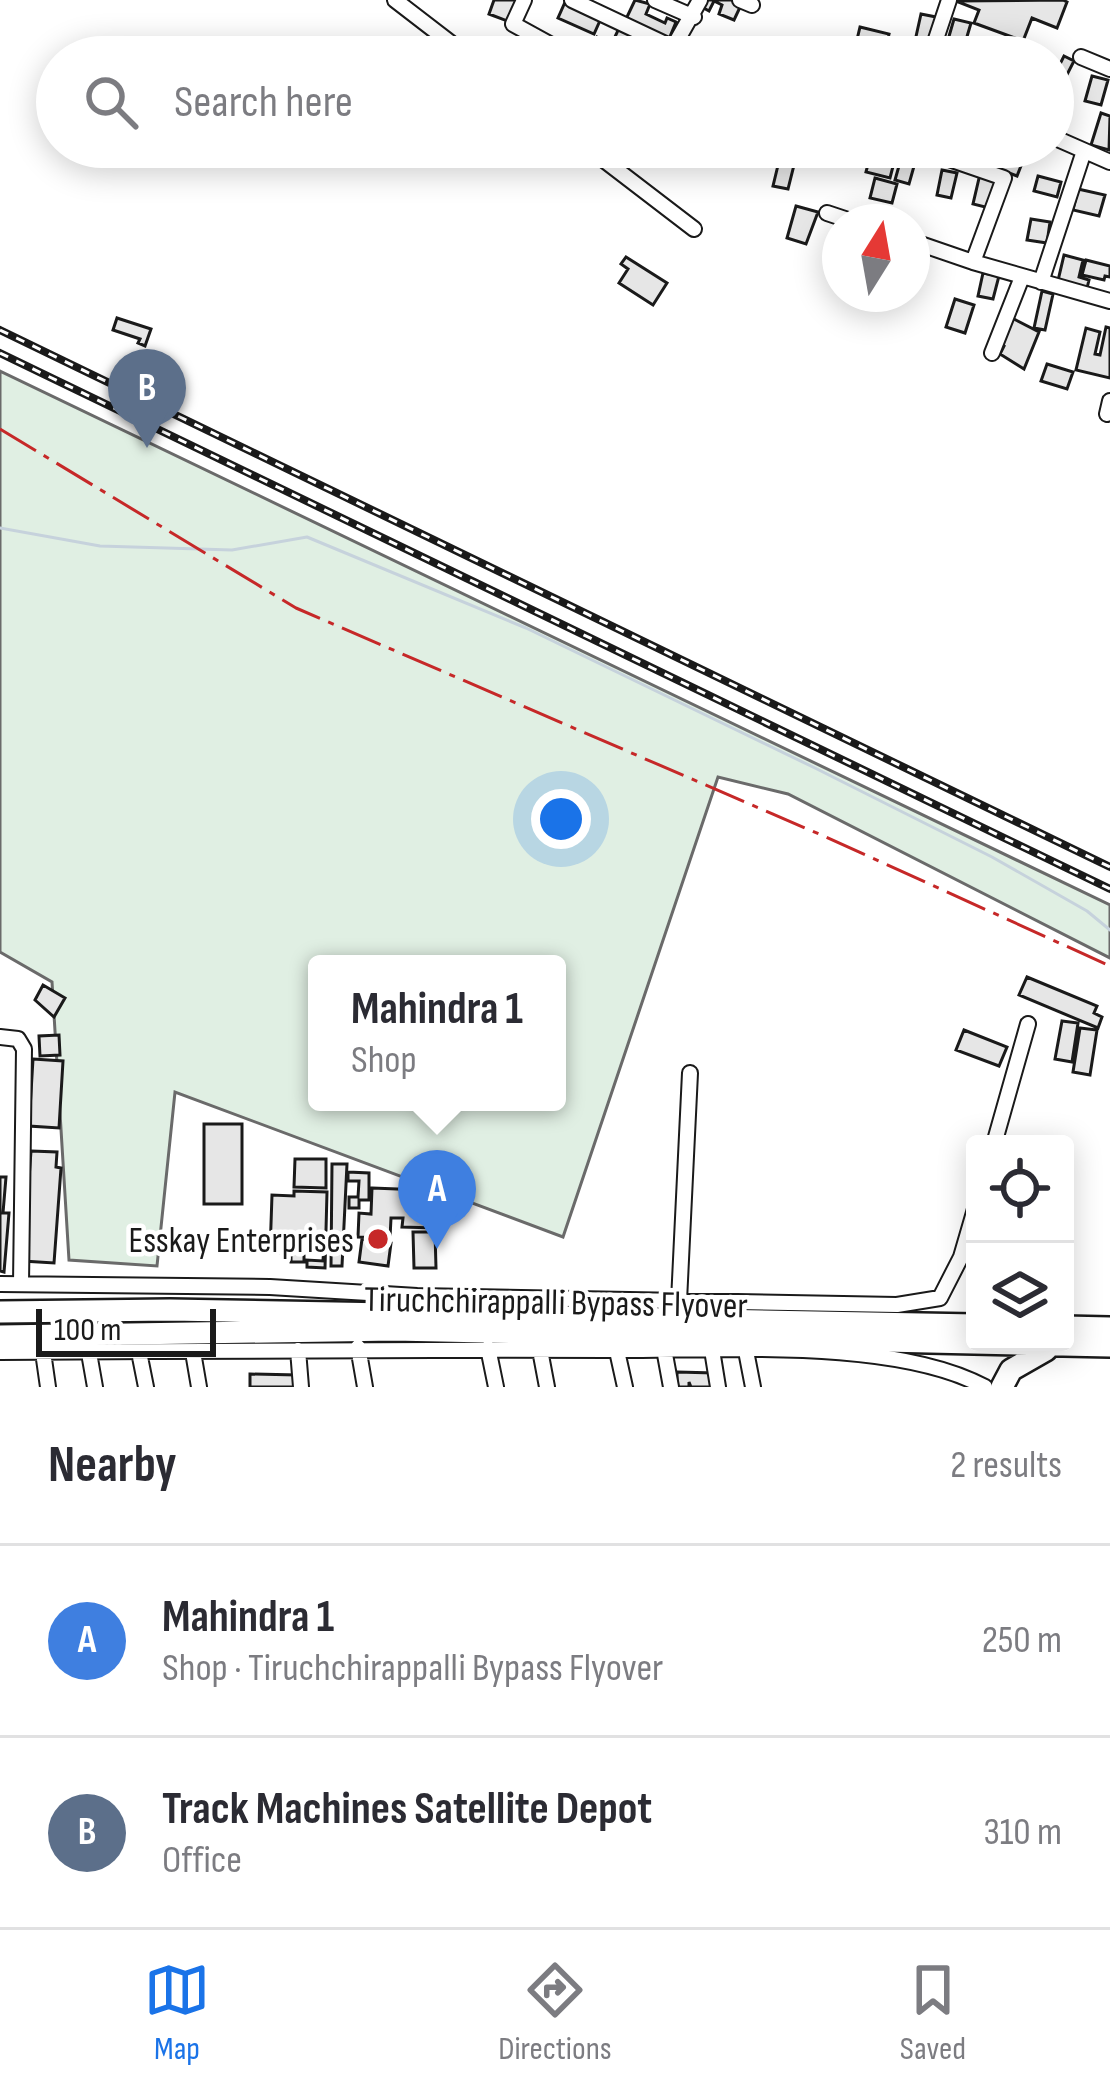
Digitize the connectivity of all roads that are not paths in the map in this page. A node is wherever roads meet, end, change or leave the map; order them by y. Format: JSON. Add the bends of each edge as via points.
{"nodes":[{"id":1,"x":395,"y":0,"type":"edge"},
{"id":2,"x":524,"y":0,"type":"edge"},
{"id":3,"x":572,"y":0,"type":"edge"},
{"id":4,"x":655,"y":0,"type":"edge"},
{"id":5,"x":700,"y":0,"type":"edge"},
{"id":6,"x":949,"y":0,"type":"edge"},
{"id":7,"x":694,"y":17,"type":"junction"},
{"id":8,"x":442,"y":36,"type":"edge"},
{"id":9,"x":534,"y":36,"type":"edge"},
{"id":10,"x":652,"y":36,"type":"edge"},
{"id":11,"x":681,"y":36,"type":"edge"},
{"id":12,"x":938,"y":36,"type":"edge"},
{"id":13,"x":1081,"y":57,"type":"dead end"},
{"id":14,"x":1110,"y":69,"type":"edge"},
{"id":15,"x":1074,"y":146,"type":"edge"},
{"id":16,"x":1084,"y":151,"type":"junction"},
{"id":17,"x":1110,"y":162,"type":"edge"},
{"id":18,"x":614,"y":168,"type":"edge"},
{"id":19,"x":975,"y":168,"type":"edge"},
{"id":20,"x":694,"y":229,"type":"dead end"},
{"id":21,"x":930,"y":248,"type":"edge"},
{"id":22,"x":973,"y":262,"type":"junction"},
{"id":23,"x":1022,"y":277,"type":"junction"},
{"id":24,"x":1041,"y":282,"type":"junction"},
{"id":25,"x":1110,"y":301,"type":"edge"},
{"id":26,"x":992,"y":353,"type":"dead end"},
{"id":27,"x":1028,"y":1024,"type":"dead end"},
{"id":28,"x":0,"y":1037,"type":"edge"},
{"id":29,"x":690,"y":1073,"type":"dead end"},
{"id":30,"x":997,"y":1135,"type":"edge"},
{"id":31,"x":966,"y":1242,"type":"edge"},
{"id":32,"x":0,"y":1284,"type":"edge"},
{"id":33,"x":22,"y":1284,"type":"junction"},
{"id":34,"x":719,"y":1300,"type":"junction"},
{"id":35,"x":679,"y":1301,"type":"junction"},
{"id":36,"x":0,"y":1312,"type":"edge"},
{"id":37,"x":771,"y":1321,"type":"junction"},
{"id":38,"x":966,"y":1325,"type":"edge"},
{"id":39,"x":1074,"y":1327,"type":"edge"},
{"id":40,"x":1110,"y":1328,"type":"edge"},
{"id":41,"x":0,"y":1336,"type":"edge"},
{"id":42,"x":966,"y":1345,"type":"edge"},
{"id":43,"x":1110,"y":1346,"type":"edge"},
{"id":44,"x":358,"y":1347,"type":"junction"},
{"id":45,"x":1074,"y":1347,"type":"edge"},
{"id":46,"x":488,"y":1348,"type":"junction"},
{"id":47,"x":664,"y":1349,"type":"junction"},
{"id":48,"x":298,"y":1350,"type":"junction"},
{"id":49,"x":540,"y":1350,"type":"junction"},
{"id":50,"x":712,"y":1350,"type":"junction"},
{"id":51,"x":616,"y":1351,"type":"junction"},
{"id":52,"x":1045,"y":1351,"type":"edge"},
{"id":53,"x":0,"y":1352,"type":"edge"},
{"id":54,"x":43,"y":1352,"type":"junction"},
{"id":55,"x":139,"y":1352,"type":"junction"},
{"id":56,"x":194,"y":1352,"type":"junction"},
{"id":57,"x":746,"y":1352,"type":"junction"},
{"id":58,"x":88,"y":1353,"type":"junction"},
{"id":59,"x":48,"y":1387,"type":"edge"},
{"id":60,"x":95,"y":1387,"type":"edge"},
{"id":61,"x":146,"y":1387,"type":"edge"},
{"id":62,"x":199,"y":1387,"type":"edge"},
{"id":63,"x":301,"y":1387,"type":"edge"},
{"id":64,"x":365,"y":1387,"type":"edge"},
{"id":65,"x":496,"y":1387,"type":"edge"},
{"id":66,"x":547,"y":1387,"type":"edge"},
{"id":67,"x":625,"y":1387,"type":"edge"},
{"id":68,"x":671,"y":1387,"type":"edge"},
{"id":69,"x":718,"y":1387,"type":"edge"},
{"id":70,"x":753,"y":1387,"type":"edge"},
{"id":71,"x":985,"y":1387,"type":"edge"},
{"id":72,"x":1002,"y":1387,"type":"edge"}],
"edges":[{"from":1,"to":8,"type":"street"},
{"from":2,"to":9,"type":"street","via":[[512,24]]},
{"from":3,"to":10,"type":"street"},
{"from":4,"to":7,"type":"street"},
{"from":5,"to":7,"type":"street"},
{"from":6,"to":12,"type":"street"},
{"from":7,"to":11,"type":"street"},
{"from":13,"to":14,"type":"street"},
{"from":15,"to":16,"type":"street"},
{"from":16,"to":17,"type":"street"},
{"from":16,"to":24,"type":"street"},
{"from":18,"to":20,"type":"street"},
{"from":19,"to":22,"type":"street","via":[[1004,178]]},
{"from":21,"to":22,"type":"street"},
{"from":22,"to":23,"type":"street"},
{"from":23,"to":24,"type":"street"},
{"from":23,"to":26,"type":"street"},
{"from":24,"to":25,"type":"street"},
{"from":27,"to":30,"type":"street"},
{"from":28,"to":33,"type":"street","via":[[18,1039],[24,1049]]},
{"from":29,"to":35,"type":"street"},
{"from":31,"to":34,"type":"street","via":[[940,1298],[897,1305]]},
{"from":32,"to":33,"type":"street"},
{"from":33,"to":35,"type":"street"},
{"from":34,"to":35,"type":"street"},
{"from":34,"to":37,"type":"street"},
{"from":36,"to":37,"type":"highway","name":"Tiruchchirappalli Bypass Flyover"},
{"from":37,"to":38,"type":"highway","name":"Tiruchchirappalli Bypass Flyover"},
{"from":39,"to":40,"type":"highway"},
{"from":41,"to":42,"type":"highway","name":"Tiruchchirappalli Bypass Flyover","via":[[394,1330]]},
{"from":43,"to":45,"type":"highway","name":"Tiruchchirappalli Bypass Flyover"},
{"from":44,"to":46,"type":"street"},
{"from":44,"to":48,"type":"street"},
{"from":44,"to":64,"type":"street"},
{"from":46,"to":49,"type":"street"},
{"from":46,"to":65,"type":"street"},
{"from":47,"to":50,"type":"street"},
{"from":47,"to":51,"type":"street"},
{"from":47,"to":68,"type":"street"},
{"from":48,"to":56,"type":"street"},
{"from":48,"to":63,"type":"street"},
{"from":49,"to":51,"type":"street"},
{"from":49,"to":66,"type":"street"},
{"from":50,"to":57,"type":"street"},
{"from":50,"to":69,"type":"street"},
{"from":51,"to":67,"type":"street"},
{"from":52,"to":72,"type":"highway","via":[[1011,1370]]},
{"from":53,"to":54,"type":"street"},
{"from":54,"to":58,"type":"street"},
{"from":54,"to":59,"type":"street"},
{"from":55,"to":56,"type":"street"},
{"from":55,"to":58,"type":"street"},
{"from":55,"to":61,"type":"street"},
{"from":56,"to":62,"type":"street"},
{"from":57,"to":70,"type":"street"},
{"from":57,"to":71,"type":"street","via":[[920,1361]]},
{"from":58,"to":60,"type":"street"}]}
